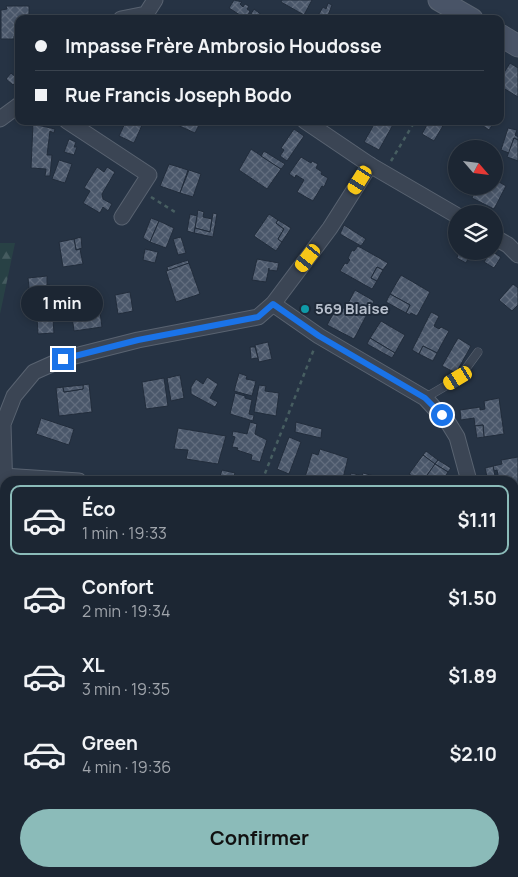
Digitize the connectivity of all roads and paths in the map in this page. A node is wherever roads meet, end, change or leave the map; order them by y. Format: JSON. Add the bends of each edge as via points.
{"nodes":[{"id":1,"x":155,"y":0,"type":"edge"},
{"id":2,"x":439,"y":0,"type":"edge"},
{"id":3,"x":150,"y":15,"type":"edge"},
{"id":4,"x":465,"y":15,"type":"edge"},
{"id":5,"x":504,"y":38,"type":"edge"},
{"id":6,"x":518,"y":46,"type":"edge"},
{"id":7,"x":15,"y":108,"type":"edge"},
{"id":8,"x":0,"y":119,"type":"edge"},
{"id":9,"x":73,"y":125,"type":"edge"},
{"id":10,"x":311,"y":125,"type":"edge"},
{"id":11,"x":413,"y":125,"type":"edge"},
{"id":12,"x":370,"y":165,"type":"junction"},
{"id":13,"x":384,"y":173,"type":"junction"},
{"id":14,"x":139,"y":190,"type":"junction"},
{"id":15,"x":448,"y":210,"type":"edge"},
{"id":16,"x":175,"y":212,"type":"dead end"},
{"id":17,"x":122,"y":217,"type":"dead end"},
{"id":18,"x":503,"y":242,"type":"edge"},
{"id":19,"x":518,"y":255,"type":"edge"},
{"id":20,"x":273,"y":304,"type":"junction"},
{"id":21,"x":319,"y":336,"type":"junction"},
{"id":22,"x":478,"y":352,"type":"dead end"},
{"id":23,"x":425,"y":398,"type":"junction"},
{"id":24,"x":3,"y":476,"type":"edge"},
{"id":25,"x":264,"y":476,"type":"edge"},
{"id":26,"x":468,"y":476,"type":"edge"}],
"edges":[{"from":1,"to":3,"type":"street"},
{"from":2,"to":4,"type":"street"},
{"from":5,"to":6,"type":"street"},
{"from":7,"to":8,"type":"street"},
{"from":9,"to":14,"type":"street","via":[[149,175]]},
{"from":10,"to":12,"type":"street"},
{"from":11,"to":13,"type":"path"},
{"from":12,"to":13,"type":"street"},
{"from":12,"to":20,"type":"street","via":[[330,228]]},
{"from":13,"to":15,"type":"street"},
{"from":14,"to":16,"type":"path"},
{"from":14,"to":17,"type":"street"},
{"from":18,"to":19,"type":"street"},
{"from":20,"to":21,"type":"street"},
{"from":20,"to":24,"type":"street","via":[[258,317],[138,340],[63,359],[34,372],[14,396],[3,424]]},
{"from":21,"to":23,"type":"street"},
{"from":21,"to":25,"type":"path"},
{"from":22,"to":23,"type":"lane","via":[[458,378]]},
{"from":23,"to":26,"type":"street","via":[[457,437]]}]}
